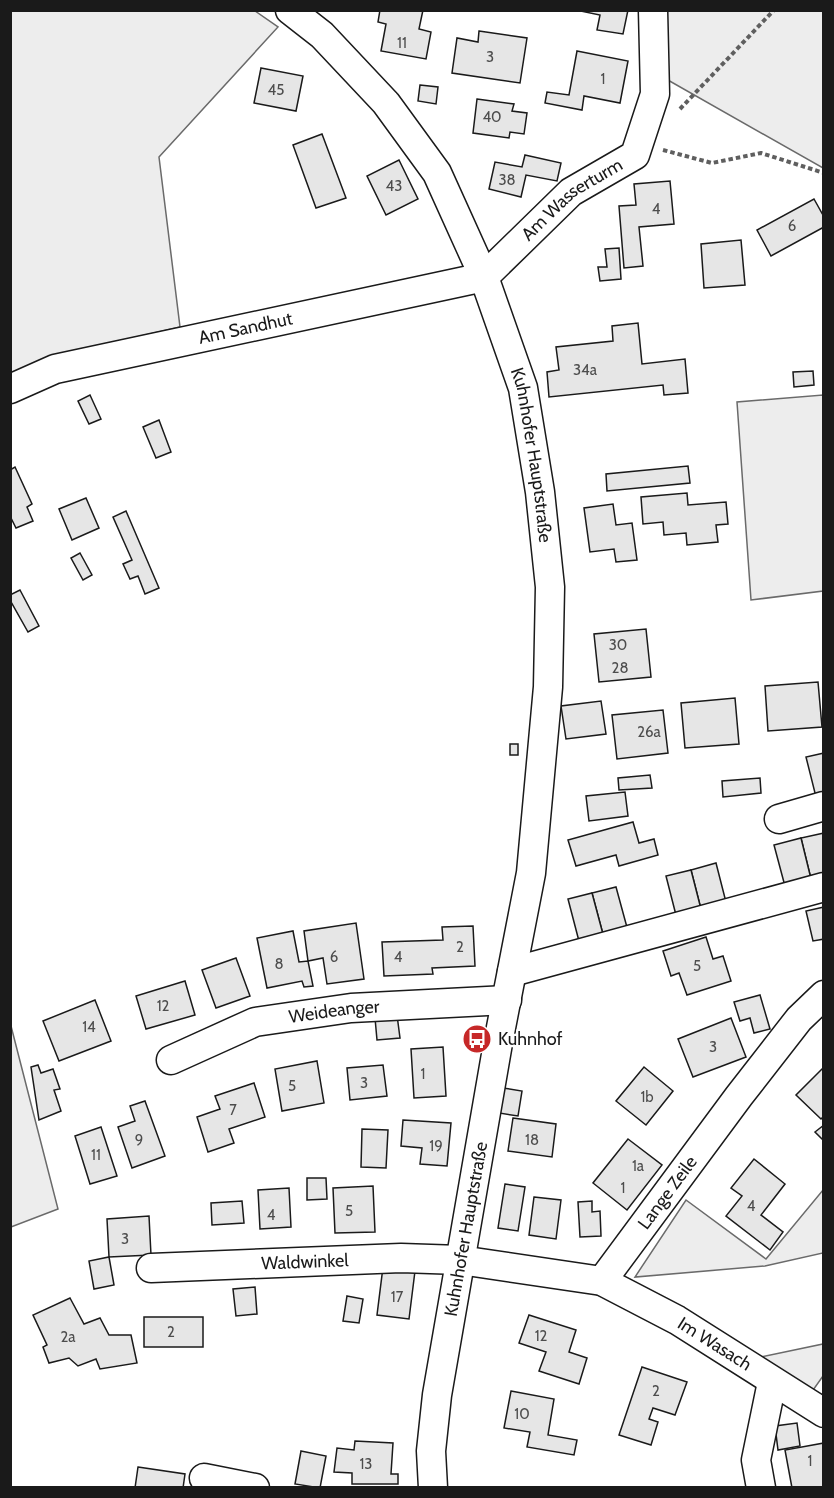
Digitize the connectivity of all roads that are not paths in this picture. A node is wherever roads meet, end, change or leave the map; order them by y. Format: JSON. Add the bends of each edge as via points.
{"nodes":[{"id":1,"x":290,"y":10,"type":"edge"},
{"id":2,"x":653,"y":10,"type":"edge"},
{"id":3,"x":484,"y":277,"type":"junction"},
{"id":4,"x":10,"y":388,"type":"edge"},
{"id":5,"x":824,"y":806,"type":"edge"},
{"id":6,"x":778,"y":819,"type":"dead end"},
{"id":7,"x":824,"y":886,"type":"edge"},
{"id":8,"x":512,"y":972,"type":"junction"},
{"id":9,"x":824,"y":995,"type":"edge"},
{"id":10,"x":507,"y":1000,"type":"junction"},
{"id":11,"x":171,"y":1059,"type":"dead end"},
{"id":12,"x":460,"y":1260,"type":"junction"},
{"id":13,"x":151,"y":1268,"type":"dead end"},
{"id":14,"x":602,"y":1281,"type":"junction"},
{"id":15,"x":772,"y":1382,"type":"junction"},
{"id":16,"x":824,"y":1413,"type":"edge"},
{"id":17,"x":204,"y":1478,"type":"dead end"},
{"id":18,"x":255,"y":1488,"type":"edge"},
{"id":19,"x":433,"y":1488,"type":"edge"},
{"id":20,"x":761,"y":1488,"type":"edge"}],
"edges":[{"from":1,"to":3,"type":"street","name":"Kuhnhofer Hauptstraße","via":[[322,35],[386,103],[424,155],[437,173]]},
{"from":2,"to":3,"type":"street","name":"Am Wasserturm","via":[[655,94],[635,155],[571,192]]},
{"from":3,"to":4,"type":"street","name":"Am Sandhut","via":[[55,369]]},
{"from":3,"to":8,"type":"street","name":"Kuhnhofer Hauptstraße","via":[[523,388],[550,587],[548,687],[531,873]]},
{"from":5,"to":6,"type":"street"},
{"from":7,"to":8,"type":"street"},
{"from":8,"to":10,"type":"street","name":"Kuhnhofer Hauptstraße"},
{"from":9,"to":14,"type":"street","name":"Lange Zeile","via":[[799,1019]]},
{"from":10,"to":11,"type":"street","name":"Weideanger","via":[[351,1008],[255,1022]]},
{"from":10,"to":12,"type":"street","name":"Kuhnhofer Hauptstraße"},
{"from":12,"to":13,"type":"street","name":"Waldwinkel","via":[[401,1258]]},
{"from":12,"to":14,"type":"street"},
{"from":12,"to":19,"type":"street","name":"Kuhnhofer Hauptstraße","via":[[437,1395],[431,1451]]},
{"from":14,"to":15,"type":"street","name":"Im Wasach","via":[[677,1320]]},
{"from":15,"to":16,"type":"street","name":"Im Wasach"},
{"from":15,"to":20,"type":"street","via":[[756,1460]]},
{"from":17,"to":18,"type":"street"}]}
